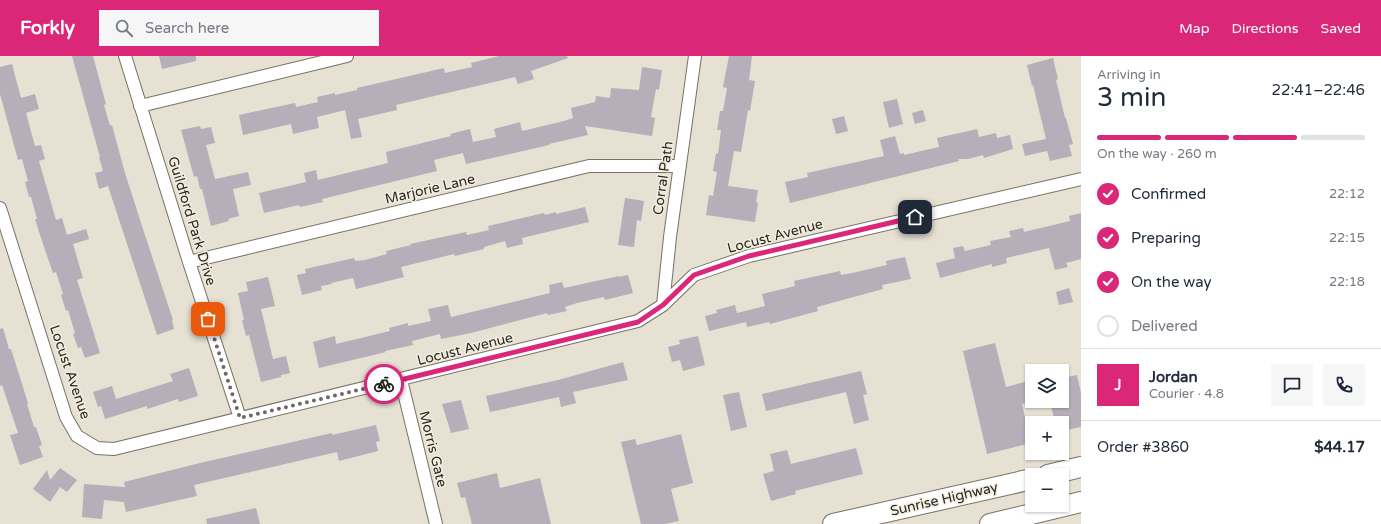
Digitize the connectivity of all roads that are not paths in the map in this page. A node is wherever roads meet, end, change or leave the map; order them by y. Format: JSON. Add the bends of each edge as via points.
{"nodes":[{"id":1,"x":125,"y":56,"type":"edge"},
{"id":2,"x":347,"y":56,"type":"edge"},
{"id":3,"x":695,"y":56,"type":"edge"},
{"id":4,"x":298,"y":62,"type":"edge"},
{"id":5,"x":140,"y":106,"type":"junction"},
{"id":6,"x":680,"y":166,"type":"junction"},
{"id":7,"x":1081,"y":179,"type":"edge"},
{"id":8,"x":0,"y":208,"type":"edge"},
{"id":9,"x":189,"y":262,"type":"junction"},
{"id":10,"x":663,"y":305,"type":"junction"},
{"id":11,"x":401,"y":380,"type":"junction"},
{"id":12,"x":240,"y":418,"type":"junction"},
{"id":13,"x":1081,"y":467,"type":"edge"},
{"id":14,"x":1069,"y":470,"type":"edge"},
{"id":15,"x":1025,"y":481,"type":"edge"},
{"id":16,"x":1081,"y":502,"type":"edge"},
{"id":17,"x":436,"y":524,"type":"edge"},
{"id":18,"x":833,"y":524,"type":"edge"},
{"id":19,"x":990,"y":524,"type":"edge"}],
"edges":[{"from":1,"to":5,"type":"street","name":"Guildford Park Drive"},
{"from":2,"to":4,"type":"street"},
{"from":3,"to":6,"type":"street","name":"Corral Path"},
{"from":4,"to":5,"type":"street"},
{"from":5,"to":9,"type":"street","name":"Guildford Park Drive"},
{"from":6,"to":9,"type":"street","name":"Marjorie Lane","via":[[589,166]]},
{"from":6,"to":10,"type":"street","name":"Corral Path"},
{"from":7,"to":10,"type":"street","name":"Locust Avenue","via":[[749,256],[694,275]]},
{"from":8,"to":12,"type":"street","name":"Locust Avenue","via":[[66,417],[77,436],[97,448],[114,449]]},
{"from":9,"to":12,"type":"street","name":"Guildford Park Drive"},
{"from":10,"to":11,"type":"street","name":"Locust Avenue","via":[[638,322]]},
{"from":11,"to":12,"type":"street","name":"Locust Avenue"},
{"from":11,"to":17,"type":"street","name":"Morris Gate"},
{"from":13,"to":14,"type":"highway"},
{"from":15,"to":18,"type":"highway","name":"Sunrise Highway"},
{"from":16,"to":19,"type":"highway"}]}
